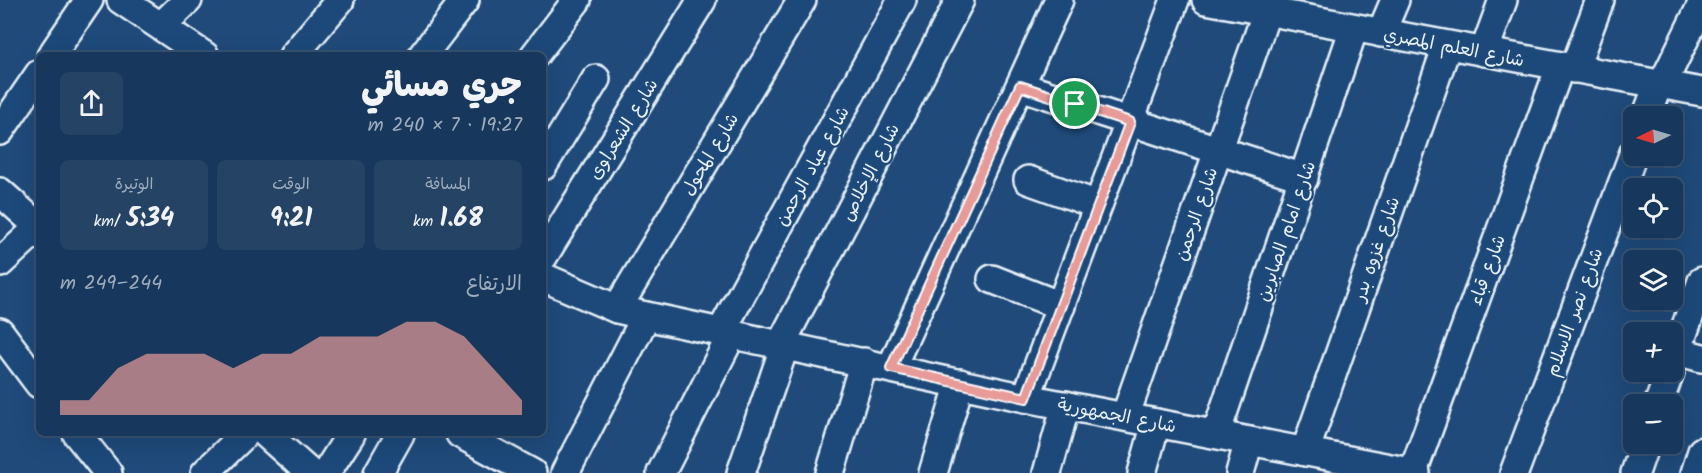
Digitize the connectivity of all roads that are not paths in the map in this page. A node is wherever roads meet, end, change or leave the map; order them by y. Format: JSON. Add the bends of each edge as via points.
{"nodes":[{"id":1,"x":89,"y":0,"type":"edge"},
{"id":2,"x":121,"y":0,"type":"edge"},
{"id":3,"x":188,"y":0,"type":"edge"},
{"id":4,"x":340,"y":0,"type":"edge"},
{"id":5,"x":465,"y":0,"type":"edge"},
{"id":6,"x":577,"y":0,"type":"edge"},
{"id":7,"x":702,"y":0,"type":"edge"},
{"id":8,"x":802,"y":0,"type":"edge"},
{"id":9,"x":902,"y":0,"type":"edge"},
{"id":10,"x":960,"y":0,"type":"edge"},
{"id":11,"x":1059,"y":0,"type":"edge"},
{"id":12,"x":1175,"y":0,"type":"edge"},
{"id":13,"x":1206,"y":0,"type":"edge"},
{"id":14,"x":1395,"y":0,"type":"edge"},
{"id":15,"x":1503,"y":0,"type":"edge"},
{"id":16,"x":1600,"y":0,"type":"edge"},
{"id":17,"x":1702,"y":4,"type":"edge"},
{"id":18,"x":1280,"y":9,"type":"edge"},
{"id":19,"x":1354,"y":28,"type":"junction"},
{"id":20,"x":1381,"y":33,"type":"junction"},
{"id":21,"x":171,"y":41,"type":"edge"},
{"id":22,"x":1447,"y":46,"type":"junction"},
{"id":23,"x":54,"y":52,"type":"edge"},
{"id":24,"x":196,"y":52,"type":"edge"},
{"id":25,"x":296,"y":52,"type":"edge"},
{"id":26,"x":425,"y":52,"type":"edge"},
{"id":27,"x":537,"y":52,"type":"edge"},
{"id":28,"x":1484,"y":52,"type":"junction"},
{"id":29,"x":1567,"y":68,"type":"junction"},
{"id":30,"x":36,"y":78,"type":"edge"},
{"id":31,"x":596,"y":79,"type":"dead end"},
{"id":32,"x":1660,"y":85,"type":"junction"},
{"id":33,"x":1020,"y":86,"type":"junction"},
{"id":34,"x":1702,"y":92,"type":"edge"},
{"id":35,"x":1651,"y":106,"type":"edge"},
{"id":36,"x":1130,"y":122,"type":"junction"},
{"id":37,"x":0,"y":131,"type":"edge"},
{"id":38,"x":1218,"y":150,"type":"junction"},
{"id":39,"x":546,"y":161,"type":"edge"},
{"id":40,"x":1629,"y":166,"type":"edge"},
{"id":41,"x":1304,"y":178,"type":"junction"},
{"id":42,"x":1028,"y":180,"type":"dead end"},
{"id":43,"x":0,"y":192,"type":"edge"},
{"id":44,"x":1098,"y":205,"type":"junction"},
{"id":45,"x":36,"y":224,"type":"edge"},
{"id":46,"x":36,"y":230,"type":"edge"},
{"id":47,"x":0,"y":263,"type":"edge"},
{"id":48,"x":546,"y":273,"type":"edge"},
{"id":49,"x":546,"y":277,"type":"edge"},
{"id":50,"x":992,"y":279,"type":"dead end"},
{"id":51,"x":1702,"y":281,"type":"edge"},
{"id":52,"x":1061,"y":306,"type":"junction"},
{"id":53,"x":617,"y":309,"type":"junction"},
{"id":54,"x":646,"y":316,"type":"junction"},
{"id":55,"x":0,"y":332,"type":"edge"},
{"id":56,"x":727,"y":333,"type":"junction"},
{"id":57,"x":783,"y":345,"type":"junction"},
{"id":58,"x":1683,"y":350,"type":"edge"},
{"id":59,"x":864,"y":363,"type":"junction"},
{"id":60,"x":891,"y":368,"type":"junction"},
{"id":61,"x":36,"y":373,"type":"edge"},
{"id":62,"x":960,"y":383,"type":"junction"},
{"id":63,"x":1026,"y":398,"type":"junction"},
{"id":64,"x":1066,"y":405,"type":"junction"},
{"id":65,"x":1125,"y":417,"type":"junction"},
{"id":66,"x":1156,"y":423,"type":"junction"},
{"id":67,"x":1216,"y":434,"type":"junction"},
{"id":68,"x":243,"y":436,"type":"edge"},
{"id":69,"x":268,"y":436,"type":"edge"},
{"id":70,"x":350,"y":436,"type":"edge"},
{"id":71,"x":399,"y":436,"type":"edge"},
{"id":72,"x":464,"y":436,"type":"edge"},
{"id":73,"x":89,"y":438,"type":"edge"},
{"id":74,"x":1249,"y":441,"type":"junction"},
{"id":75,"x":1305,"y":452,"type":"junction"},
{"id":76,"x":1702,"y":452,"type":"edge"},
{"id":77,"x":1642,"y":454,"type":"edge"},
{"id":78,"x":1343,"y":466,"type":"edge"},
{"id":79,"x":108,"y":473,"type":"edge"},
{"id":80,"x":205,"y":473,"type":"edge"},
{"id":81,"x":310,"y":473,"type":"edge"},
{"id":82,"x":326,"y":473,"type":"edge"},
{"id":83,"x":378,"y":473,"type":"edge"},
{"id":84,"x":532,"y":473,"type":"edge"},
{"id":85,"x":565,"y":473,"type":"edge"},
{"id":86,"x":661,"y":473,"type":"edge"},
{"id":87,"x":741,"y":473,"type":"edge"},
{"id":88,"x":830,"y":473,"type":"edge"},
{"id":89,"x":933,"y":473,"type":"edge"},
{"id":90,"x":1047,"y":473,"type":"edge"},
{"id":91,"x":1142,"y":473,"type":"edge"},
{"id":92,"x":1240,"y":473,"type":"edge"},
{"id":93,"x":1414,"y":473,"type":"edge"},
{"id":94,"x":1515,"y":473,"type":"edge"},
{"id":95,"x":1635,"y":473,"type":"edge"},
{"id":96,"x":1695,"y":473,"type":"edge"}],
"edges":[{"from":1,"to":23,"type":"street"},
{"from":2,"to":21,"type":"street"},
{"from":3,"to":21,"type":"street"},
{"from":4,"to":25,"type":"street"},
{"from":5,"to":26,"type":"street"},
{"from":6,"to":27,"type":"street"},
{"from":7,"to":48,"type":"street","name":"شارع الشعراوى"},
{"from":8,"to":53,"type":"street","name":"شارع المحول"},
{"from":9,"to":56,"type":"street","name":"شارع عباد الرحمن"},
{"from":10,"to":57,"type":"street","name":"شارع الإخلاص"},
{"from":11,"to":33,"type":"street"},
{"from":12,"to":36,"type":"street"},
{"from":13,"to":18,"type":"street","name":"شارع العلم المصري"},
{"from":14,"to":20,"type":"street"},
{"from":15,"to":28,"type":"street"},
{"from":16,"to":29,"type":"street","name":"شارع قباء"},
{"from":17,"to":32,"type":"street"},
{"from":18,"to":19,"type":"street","name":"شارع العلم المصري"},
{"from":18,"to":38,"type":"street","name":"شارع الرحمن"},
{"from":19,"to":20,"type":"street","name":"شارع العلم المصري"},
{"from":19,"to":41,"type":"street","name":"شارع امام الصابرين"},
{"from":20,"to":22,"type":"street","name":"شارع العلم المصري"},
{"from":21,"to":24,"type":"street"},
{"from":22,"to":28,"type":"street","name":"شارع العلم المصري"},
{"from":22,"to":75,"type":"street","name":"شارع غزوه بدر"},
{"from":28,"to":29,"type":"street","name":"شارع العلم المصري"},
{"from":29,"to":32,"type":"street","name":"شارع العلم المصري"},
{"from":29,"to":93,"type":"street","name":"شارع قباء"},
{"from":30,"to":37,"type":"street"},
{"from":31,"to":39,"type":"street"},
{"from":32,"to":34,"type":"street","name":"شارع العلم المصري"},
{"from":32,"to":35,"type":"street"},
{"from":33,"to":36,"type":"street"},
{"from":33,"to":60,"type":"street"},
{"from":36,"to":38,"type":"street"},
{"from":36,"to":44,"type":"street"},
{"from":38,"to":41,"type":"street"},
{"from":38,"to":65,"type":"street","name":"شارع الرحمن"},
{"from":40,"to":94,"type":"street","name":"شارع نصر الاسلام"},
{"from":41,"to":67,"type":"street","name":"شارع امام الصابرين"},
{"from":42,"to":44,"type":"street"},
{"from":43,"to":45,"type":"street"},
{"from":44,"to":52,"type":"street"},
{"from":46,"to":47,"type":"street"},
{"from":49,"to":53,"type":"street","name":"شارع الجمهورية"},
{"from":50,"to":52,"type":"street"},
{"from":51,"to":58,"type":"street"},
{"from":52,"to":63,"type":"street"},
{"from":53,"to":54,"type":"street","name":"شارع الجمهورية"},
{"from":54,"to":56,"type":"street","name":"شارع الجمهورية"},
{"from":54,"to":85,"type":"street"},
{"from":55,"to":61,"type":"street"},
{"from":56,"to":57,"type":"street","name":"شارع الجمهورية"},
{"from":56,"to":86,"type":"street","name":"شارع عباد الرحمن"},
{"from":57,"to":59,"type":"street","name":"شارع الجمهورية"},
{"from":57,"to":87,"type":"street","name":"شارع الإخلاص"},
{"from":59,"to":60,"type":"street","name":"شارع الجمهورية"},
{"from":59,"to":88,"type":"street"},
{"from":60,"to":62,"type":"street","name":"شارع الجمهورية"},
{"from":62,"to":63,"type":"street","name":"شارع الجمهورية"},
{"from":62,"to":89,"type":"street"},
{"from":63,"to":64,"type":"street","name":"شارع الجمهورية"},
{"from":64,"to":65,"type":"street","name":"شارع الجمهورية"},
{"from":64,"to":90,"type":"street"},
{"from":65,"to":66,"type":"street","name":"شارع الجمهورية"},
{"from":66,"to":67,"type":"street","name":"شارع الجمهورية"},
{"from":66,"to":91,"type":"street"},
{"from":67,"to":74,"type":"street","name":"شارع الجمهورية"},
{"from":68,"to":80,"type":"street"},
{"from":69,"to":81,"type":"street"},
{"from":70,"to":82,"type":"street"},
{"from":71,"to":83,"type":"street"},
{"from":72,"to":84,"type":"street"},
{"from":73,"to":79,"type":"street"},
{"from":74,"to":75,"type":"street","name":"شارع الجمهورية"},
{"from":74,"to":92,"type":"street"},
{"from":75,"to":78,"type":"street","name":"شارع الجمهورية"},
{"from":76,"to":96,"type":"street"},
{"from":77,"to":95,"type":"street"},
{"from":78,"to":93,"type":"street","name":"شارع الجمهورية"}]}
